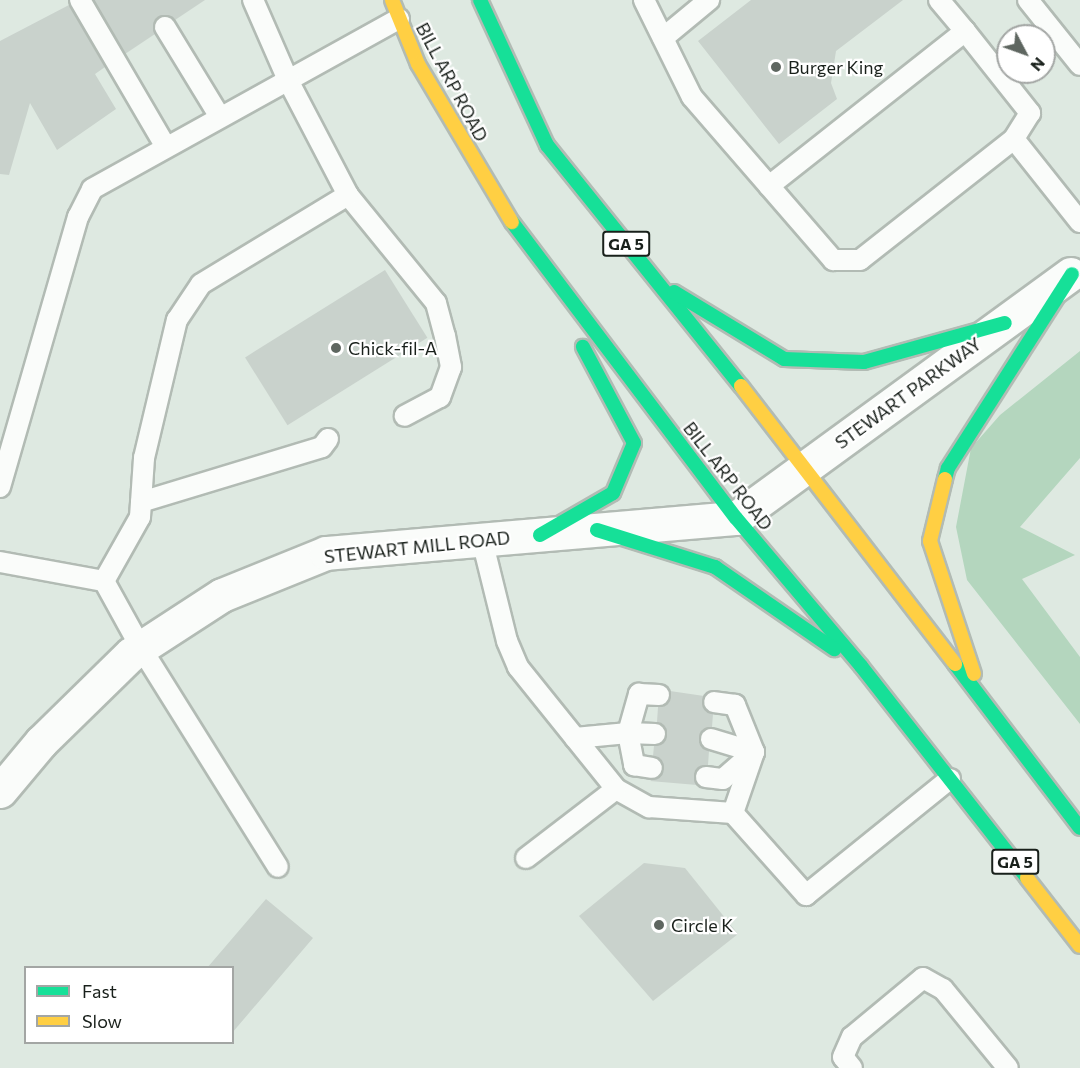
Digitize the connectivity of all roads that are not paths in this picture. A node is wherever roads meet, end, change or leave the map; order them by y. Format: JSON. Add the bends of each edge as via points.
{"nodes":[{"id":1,"x":80,"y":0,"type":"edge"},
{"id":2,"x":253,"y":0,"type":"edge"},
{"id":3,"x":392,"y":0,"type":"edge"},
{"id":4,"x":480,"y":0,"type":"edge"},
{"id":5,"x":644,"y":0,"type":"edge"},
{"id":6,"x":709,"y":0,"type":"edge"},
{"id":7,"x":939,"y":0,"type":"edge"},
{"id":8,"x":1028,"y":0,"type":"edge"},
{"id":9,"x":399,"y":19,"type":"junction"},
{"id":10,"x":165,"y":27,"type":"dead end"},
{"id":11,"x":965,"y":31,"type":"junction"},
{"id":12,"x":663,"y":38,"type":"junction"},
{"id":13,"x":1080,"y":65,"type":"edge"},
{"id":14,"x":288,"y":80,"type":"junction"},
{"id":15,"x":220,"y":117,"type":"junction"},
{"id":16,"x":1014,"y":139,"type":"junction"},
{"id":17,"x":166,"y":147,"type":"junction"},
{"id":18,"x":770,"y":186,"type":"junction"},
{"id":19,"x":348,"y":195,"type":"junction"},
{"id":20,"x":507,"y":216,"type":"junction"},
{"id":21,"x":1080,"y":222,"type":"edge"},
{"id":22,"x":1076,"y":271,"type":"edge"},
{"id":23,"x":655,"y":280,"type":"junction"},
{"id":24,"x":1005,"y":322,"type":"junction"},
{"id":25,"x":405,"y":416,"type":"dead end"},
{"id":26,"x":328,"y":439,"type":"dead end"},
{"id":27,"x":806,"y":467,"type":"junction"},
{"id":28,"x":0,"y":486,"type":"edge"},
{"id":29,"x":141,"y":502,"type":"junction"},
{"id":30,"x":736,"y":518,"type":"junction"},
{"id":31,"x":597,"y":530,"type":"junction"},
{"id":32,"x":540,"y":535,"type":"junction"},
{"id":33,"x":482,"y":540,"type":"junction"},
{"id":34,"x":0,"y":562,"type":"edge"},
{"id":35,"x":104,"y":581,"type":"junction"},
{"id":36,"x":141,"y":648,"type":"junction"},
{"id":37,"x":861,"y":666,"type":"junction"},
{"id":38,"x":659,"y":695,"type":"dead end"},
{"id":39,"x":983,"y":701,"type":"junction"},
{"id":40,"x":714,"y":702,"type":"dead end"},
{"id":41,"x":628,"y":733,"type":"junction"},
{"id":42,"x":656,"y":734,"type":"dead end"},
{"id":43,"x":575,"y":738,"type":"junction"},
{"id":44,"x":711,"y":739,"type":"dead end"},
{"id":45,"x":754,"y":752,"type":"junction"},
{"id":46,"x":652,"y":768,"type":"dead end"},
{"id":47,"x":706,"y":777,"type":"dead end"},
{"id":48,"x":950,"y":779,"type":"junction"},
{"id":49,"x":616,"y":789,"type":"junction"},
{"id":50,"x":0,"y":791,"type":"edge"},
{"id":51,"x":733,"y":813,"type":"junction"},
{"id":52,"x":1080,"y":828,"type":"edge"},
{"id":53,"x":526,"y":858,"type":"dead end"},
{"id":54,"x":278,"y":867,"type":"dead end"},
{"id":55,"x":1080,"y":946,"type":"edge"},
{"id":56,"x":852,"y":1068,"type":"edge"},
{"id":57,"x":1008,"y":1068,"type":"edge"}],
"edges":[{"from":1,"to":17,"type":"lane"},
{"from":2,"to":14,"type":"lane"},
{"from":3,"to":9,"type":"main road","name":"BILL ARP ROAD","number":"GA 5"},
{"from":4,"to":23,"type":"main road","number":"GA 5","via":[[547,144]]},
{"from":5,"to":12,"type":"lane"},
{"from":6,"to":12,"type":"lane"},
{"from":7,"to":11,"type":"lane"},
{"from":8,"to":13,"type":"lane"},
{"from":9,"to":14,"type":"lane"},
{"from":9,"to":20,"type":"main road","name":"BILL ARP ROAD","number":"GA 5","via":[[418,63]]},
{"from":10,"to":15,"type":"lane"},
{"from":11,"to":16,"type":"lane","via":[[1030,112]]},
{"from":11,"to":18,"type":"lane"},
{"from":12,"to":18,"type":"lane","via":[[692,97]]},
{"from":14,"to":15,"type":"lane"},
{"from":14,"to":19,"type":"lane"},
{"from":15,"to":17,"type":"lane"},
{"from":16,"to":18,"type":"lane","via":[[860,260],[833,260]]},
{"from":16,"to":21,"type":"lane"},
{"from":17,"to":28,"type":"lane","via":[[92,189],[87,198],[78,217]]},
{"from":19,"to":25,"type":"lane","via":[[436,303],[445,336],[451,367],[440,397]]},
{"from":19,"to":29,"type":"lane","via":[[201,284],[177,320],[144,458]]},
{"from":20,"to":30,"type":"main road","name":"BILL ARP ROAD","number":"GA 5"},
{"from":20,"to":32,"type":"main road","via":[[616,403],[634,443],[613,493]]},
{"from":22,"to":24,"type":"street","name":"STEWART PARKWAY"},
{"from":22,"to":39,"type":"main road","via":[[948,468],[930,542]]},
{"from":23,"to":24,"type":"main road","via":[[784,359],[864,362]]},
{"from":23,"to":27,"type":"main road","number":"GA 5"},
{"from":24,"to":27,"type":"street","name":"STEWART PARKWAY"},
{"from":26,"to":29,"type":"lane","via":[[322,447]]},
{"from":27,"to":30,"type":"street","name":"STEWART PARKWAY"},
{"from":27,"to":39,"type":"main road","number":"GA 5"},
{"from":29,"to":35,"type":"lane","via":[[140,517]]},
{"from":30,"to":31,"type":"street","name":"STEWART MILL ROAD"},
{"from":30,"to":37,"type":"main road","name":"BILL ARP ROAD","number":"GA 5"},
{"from":31,"to":32,"type":"street","name":"STEWART MILL ROAD"},
{"from":31,"to":37,"type":"main road","via":[[715,567]]},
{"from":32,"to":33,"type":"street","name":"STEWART MILL ROAD"},
{"from":33,"to":36,"type":"street","name":"STEWART MILL ROAD","via":[[326,554],[222,595]]},
{"from":33,"to":43,"type":"lane","via":[[507,641],[518,667]]},
{"from":34,"to":35,"type":"lane"},
{"from":35,"to":36,"type":"lane"},
{"from":36,"to":50,"type":"street","name":"STEWART MILL ROAD","via":[[41,742]]},
{"from":36,"to":54,"type":"lane"},
{"from":37,"to":48,"type":"main road","name":"BILL ARP ROAD","number":"GA 5"},
{"from":38,"to":41,"type":"lane","via":[[639,694]]},
{"from":39,"to":52,"type":"main road","number":"GA 5"},
{"from":40,"to":45,"type":"lane","via":[[735,705]]},
{"from":41,"to":42,"type":"lane"},
{"from":41,"to":43,"type":"lane"},
{"from":41,"to":46,"type":"lane","via":[[634,765]]},
{"from":43,"to":49,"type":"lane"},
{"from":44,"to":45,"type":"lane"},
{"from":45,"to":47,"type":"lane","via":[[723,779]]},
{"from":45,"to":51,"type":"lane"},
{"from":48,"to":51,"type":"lane","via":[[806,895]]},
{"from":48,"to":55,"type":"main road","name":"BILL ARP ROAD","number":"GA 5"},
{"from":49,"to":51,"type":"lane","via":[[648,807]]},
{"from":49,"to":53,"type":"lane"},
{"from":56,"to":57,"type":"lane","via":[[843,1057],[852,1037],[923,978],[943,989]]}]}
